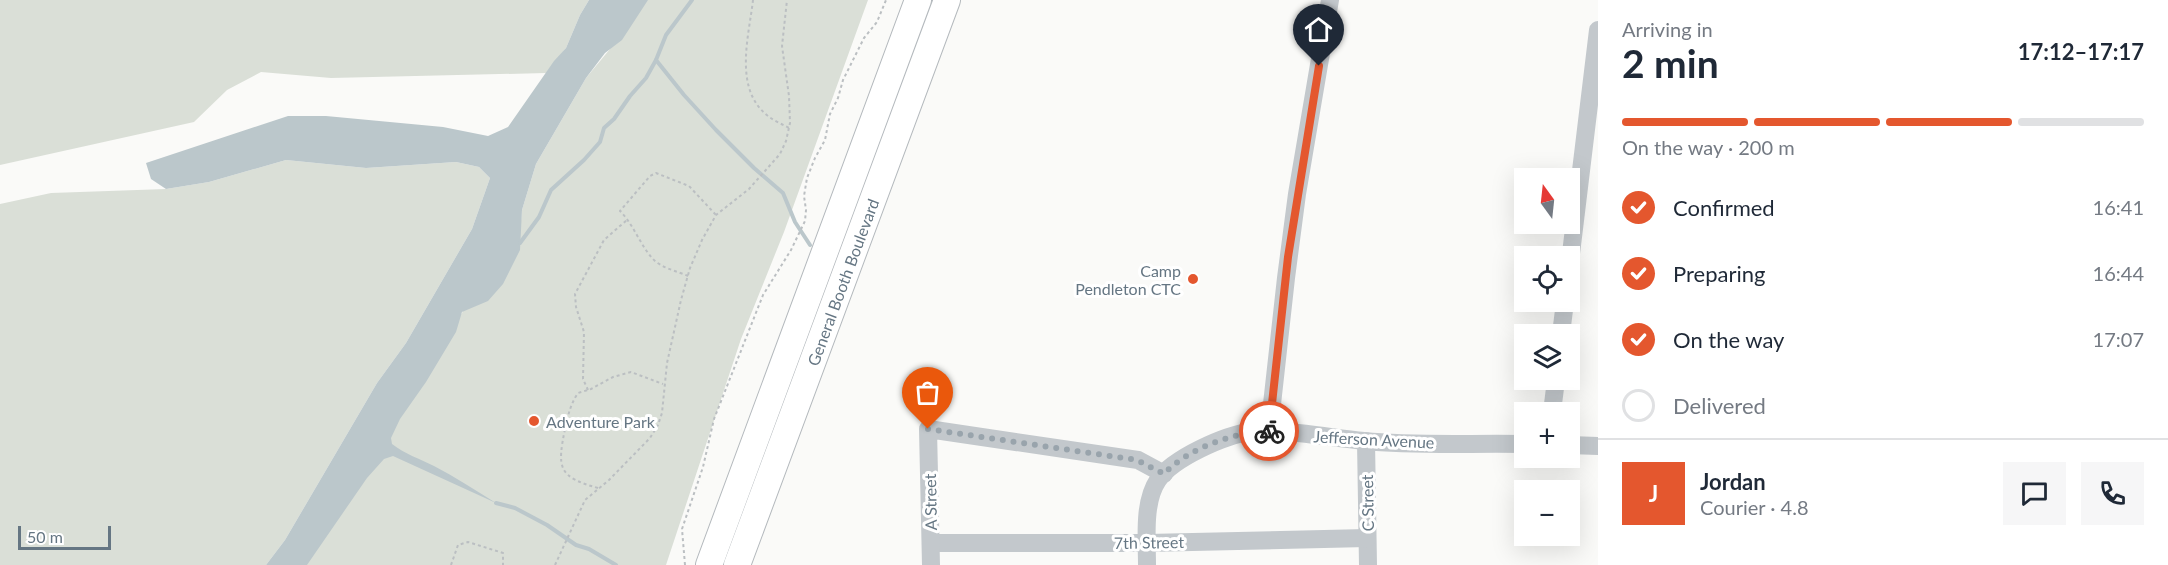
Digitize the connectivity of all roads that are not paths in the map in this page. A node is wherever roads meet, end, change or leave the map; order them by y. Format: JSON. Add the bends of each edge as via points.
{"nodes":[{"id":1,"x":918,"y":0,"type":"edge"},
{"id":2,"x":947,"y":0,"type":"edge"},
{"id":3,"x":1330,"y":0,"type":"edge"},
{"id":4,"x":1598,"y":30,"type":"edge"},
{"id":5,"x":1572,"y":246,"type":"edge"},
{"id":6,"x":1269,"y":431,"type":"junction"},
{"id":7,"x":1366,"y":441,"type":"junction"},
{"id":8,"x":1514,"y":444,"type":"edge"},
{"id":9,"x":1580,"y":445,"type":"edge"},
{"id":10,"x":1598,"y":446,"type":"edge"},
{"id":11,"x":1164,"y":474,"type":"junction"},
{"id":12,"x":1367,"y":538,"type":"junction"},
{"id":13,"x":931,"y":543,"type":"junction"},
{"id":14,"x":1147,"y":543,"type":"junction"},
{"id":15,"x":709,"y":565,"type":"edge"},
{"id":16,"x":737,"y":565,"type":"edge"},
{"id":17,"x":931,"y":565,"type":"edge"},
{"id":18,"x":1147,"y":565,"type":"edge"},
{"id":19,"x":1368,"y":565,"type":"edge"}],
"edges":[{"from":1,"to":15,"type":"highway","name":"General Booth Boulevard"},
{"from":2,"to":16,"type":"highway","name":"General Booth Boulevard"},
{"from":3,"to":6,"type":"street","via":[[1294,215]]},
{"from":4,"to":5,"type":"street"},
{"from":6,"to":7,"type":"street","name":"Jefferson Avenue"},
{"from":6,"to":11,"type":"street","name":"Jefferson Avenue","via":[[1224,439],[1182,460]]},
{"from":7,"to":8,"type":"street","name":"Jefferson Avenue"},
{"from":7,"to":12,"type":"street","name":"C Street"},
{"from":9,"to":10,"type":"street"},
{"from":11,"to":13,"type":"street","name":"A Street","via":[[1137,460],[928,429]]},
{"from":11,"to":14,"type":"street","name":"Jefferson Avenue","via":[[1152,494]]},
{"from":12,"to":14,"type":"street","name":"7th Street"},
{"from":12,"to":19,"type":"street","name":"C Street"},
{"from":13,"to":14,"type":"street","name":"7th Street"},
{"from":13,"to":17,"type":"street","name":"A Street"},
{"from":14,"to":18,"type":"street","name":"Jefferson Avenue"}]}
